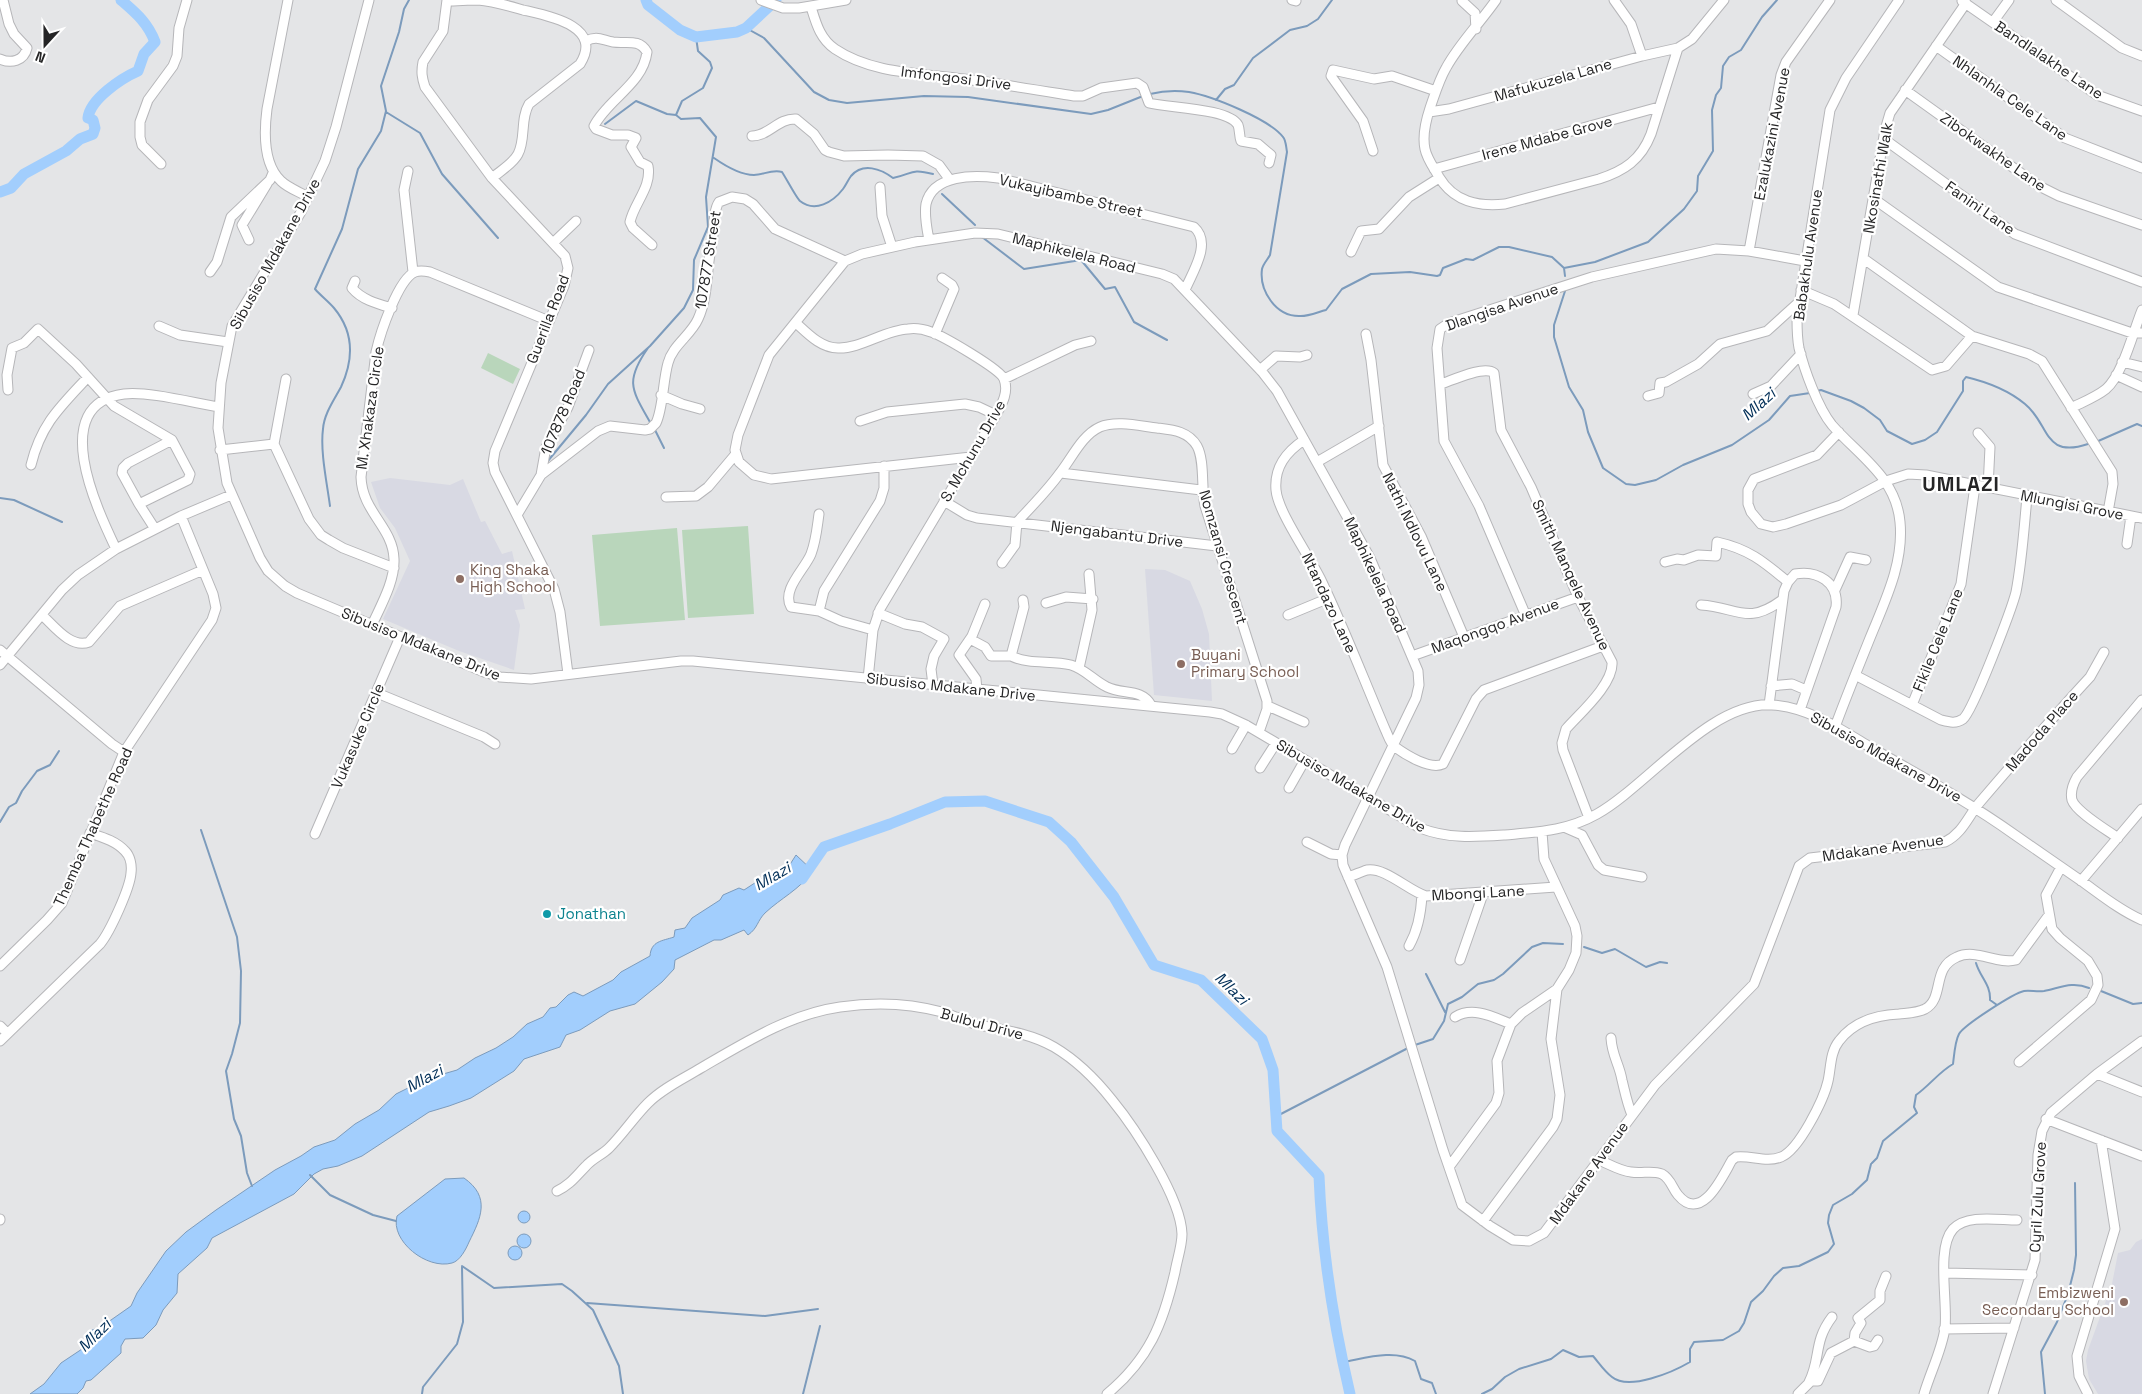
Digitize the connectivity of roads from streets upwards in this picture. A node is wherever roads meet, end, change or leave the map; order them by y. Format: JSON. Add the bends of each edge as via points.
{"nodes":[{"id":1,"x":3,"y":0,"type":"edge"},
{"id":2,"x":187,"y":0,"type":"edge"},
{"id":3,"x":288,"y":0,"type":"edge"},
{"id":4,"x":369,"y":0,"type":"edge"},
{"id":5,"x":761,"y":0,"type":"edge"},
{"id":6,"x":846,"y":0,"type":"edge"},
{"id":7,"x":1496,"y":0,"type":"edge"},
{"id":8,"x":1614,"y":0,"type":"edge"},
{"id":9,"x":1724,"y":0,"type":"edge"},
{"id":10,"x":1830,"y":0,"type":"edge"},
{"id":11,"x":1900,"y":0,"type":"edge"},
{"id":12,"x":2009,"y":0,"type":"edge"},
{"id":13,"x":2056,"y":0,"type":"edge"},
{"id":14,"x":447,"y":1,"type":"edge"},
{"id":15,"x":1462,"y":1,"type":"dead end"},
{"id":16,"x":1964,"y":2,"type":"edge"},
{"id":17,"x":811,"y":7,"type":"junction"},
{"id":18,"x":1993,"y":22,"type":"junction"},
{"id":19,"x":1476,"y":29,"type":"junction"},
{"id":20,"x":586,"y":41,"type":"junction"},
{"id":21,"x":1936,"y":46,"type":"junction"},
{"id":22,"x":1678,"y":48,"type":"junction"},
{"id":23,"x":1642,"y":56,"type":"junction"},
{"id":24,"x":2142,"y":56,"type":"edge"},
{"id":25,"x":0,"y":59,"type":"edge"},
{"id":26,"x":1905,"y":90,"type":"junction"},
{"id":27,"x":1436,"y":91,"type":"junction"},
{"id":28,"x":1659,"y":107,"type":"junction"},
{"id":29,"x":2142,"y":111,"type":"edge"},
{"id":30,"x":1429,"y":112,"type":"junction"},
{"id":31,"x":752,"y":136,"type":"dead end"},
{"id":32,"x":1884,"y":139,"type":"junction"},
{"id":33,"x":1374,"y":152,"type":"dead end"},
{"id":34,"x":1270,"y":163,"type":"dead end"},
{"id":35,"x":161,"y":164,"type":"dead end"},
{"id":36,"x":2142,"y":168,"type":"edge"},
{"id":37,"x":1434,"y":169,"type":"junction"},
{"id":38,"x":408,"y":171,"type":"dead end"},
{"id":39,"x":272,"y":176,"type":"junction"},
{"id":40,"x":492,"y":178,"type":"junction"},
{"id":41,"x":1439,"y":178,"type":"junction"},
{"id":42,"x":950,"y":180,"type":"junction"},
{"id":43,"x":880,"y":187,"type":"dead end"},
{"id":44,"x":308,"y":197,"type":"junction"},
{"id":45,"x":1874,"y":199,"type":"junction"},
{"id":46,"x":576,"y":221,"type":"dead end"},
{"id":47,"x":2142,"y":225,"type":"edge"},
{"id":48,"x":249,"y":240,"type":"dead end"},
{"id":49,"x":929,"y":240,"type":"junction"},
{"id":50,"x":553,"y":243,"type":"junction"},
{"id":51,"x":652,"y":245,"type":"dead end"},
{"id":52,"x":892,"y":247,"type":"junction"},
{"id":53,"x":1749,"y":251,"type":"junction"},
{"id":54,"x":1351,"y":252,"type":"dead end"},
{"id":55,"x":1864,"y":259,"type":"junction"},
{"id":56,"x":845,"y":261,"type":"junction"},
{"id":57,"x":1805,"y":261,"type":"junction"},
{"id":58,"x":210,"y":272,"type":"dead end"},
{"id":59,"x":413,"y":272,"type":"junction"},
{"id":60,"x":942,"y":278,"type":"dead end"},
{"id":61,"x":355,"y":281,"type":"dead end"},
{"id":62,"x":2142,"y":282,"type":"edge"},
{"id":63,"x":1186,"y":290,"type":"junction"},
{"id":64,"x":1800,"y":290,"type":"junction"},
{"id":65,"x":1799,"y":302,"type":"junction"},
{"id":66,"x":392,"y":308,"type":"junction"},
{"id":67,"x":2142,"y":310,"type":"edge"},
{"id":68,"x":1853,"y":315,"type":"junction"},
{"id":69,"x":549,"y":321,"type":"junction"},
{"id":70,"x":796,"y":323,"type":"junction"},
{"id":71,"x":158,"y":326,"type":"dead end"},
{"id":72,"x":2137,"y":333,"type":"edge"},
{"id":73,"x":935,"y":334,"type":"junction"},
{"id":74,"x":1366,"y":334,"type":"dead end"},
{"id":75,"x":1972,"y":336,"type":"junction"},
{"id":76,"x":1091,"y":341,"type":"dead end"},
{"id":77,"x":228,"y":342,"type":"junction"},
{"id":78,"x":589,"y":350,"type":"dead end"},
{"id":79,"x":1801,"y":354,"type":"junction"},
{"id":80,"x":1307,"y":355,"type":"dead end"},
{"id":81,"x":2122,"y":362,"type":"junction"},
{"id":82,"x":2142,"y":367,"type":"edge"},
{"id":83,"x":1260,"y":370,"type":"junction"},
{"id":84,"x":2116,"y":375,"type":"junction"},
{"id":85,"x":88,"y":377,"type":"junction"},
{"id":86,"x":286,"y":379,"type":"dead end"},
{"id":87,"x":1004,"y":379,"type":"junction"},
{"id":88,"x":1441,"y":384,"type":"junction"},
{"id":89,"x":2142,"y":387,"type":"edge"},
{"id":90,"x":8,"y":390,"type":"dead end"},
{"id":91,"x":1753,"y":394,"type":"dead end"},
{"id":92,"x":661,"y":395,"type":"junction"},
{"id":93,"x":1648,"y":396,"type":"dead end"},
{"id":94,"x":106,"y":398,"type":"junction"},
{"id":95,"x":219,"y":406,"type":"junction"},
{"id":96,"x":2072,"y":408,"type":"junction"},
{"id":97,"x":700,"y":409,"type":"dead end"},
{"id":98,"x":996,"y":415,"type":"junction"},
{"id":99,"x":860,"y":421,"type":"dead end"},
{"id":100,"x":1379,"y":426,"type":"junction"},
{"id":101,"x":1839,"y":432,"type":"junction"},
{"id":102,"x":1978,"y":434,"type":"dead end"},
{"id":103,"x":172,"y":440,"type":"junction"},
{"id":104,"x":1304,"y":440,"type":"junction"},
{"id":105,"x":274,"y":444,"type":"junction"},
{"id":106,"x":220,"y":450,"type":"junction"},
{"id":107,"x":736,"y":455,"type":"junction"},
{"id":108,"x":971,"y":457,"type":"junction"},
{"id":109,"x":1317,"y":462,"type":"junction"},
{"id":110,"x":31,"y":465,"type":"dead end"},
{"id":111,"x":884,"y":466,"type":"junction"},
{"id":112,"x":1061,"y":472,"type":"junction"},
{"id":113,"x":541,"y":475,"type":"junction"},
{"id":114,"x":1886,"y":481,"type":"junction"},
{"id":115,"x":1975,"y":486,"type":"junction"},
{"id":116,"x":1988,"y":488,"type":"junction"},
{"id":117,"x":1201,"y":490,"type":"junction"},
{"id":118,"x":231,"y":495,"type":"junction"},
{"id":119,"x":666,"y":497,"type":"dead end"},
{"id":120,"x":2027,"y":497,"type":"junction"},
{"id":121,"x":944,"y":501,"type":"junction"},
{"id":122,"x":139,"y":504,"type":"junction"},
{"id":123,"x":2108,"y":512,"type":"junction"},
{"id":124,"x":819,"y":514,"type":"dead end"},
{"id":125,"x":517,"y":515,"type":"junction"},
{"id":126,"x":181,"y":516,"type":"junction"},
{"id":127,"x":2131,"y":516,"type":"junction"},
{"id":128,"x":2142,"y":518,"type":"edge"},
{"id":129,"x":1017,"y":522,"type":"junction"},
{"id":130,"x":155,"y":529,"type":"junction"},
{"id":131,"x":2127,"y":544,"type":"dead end"},
{"id":132,"x":1217,"y":546,"type":"junction"},
{"id":133,"x":116,"y":548,"type":"junction"},
{"id":134,"x":1866,"y":560,"type":"dead end"},
{"id":135,"x":1665,"y":562,"type":"dead end"},
{"id":136,"x":1002,"y":563,"type":"dead end"},
{"id":137,"x":394,"y":568,"type":"junction"},
{"id":138,"x":203,"y":570,"type":"junction"},
{"id":139,"x":1089,"y":574,"type":"dead end"},
{"id":140,"x":1788,"y":582,"type":"junction"},
{"id":141,"x":1835,"y":590,"type":"junction"},
{"id":142,"x":1578,"y":597,"type":"junction"},
{"id":143,"x":1329,"y":598,"type":"junction"},
{"id":144,"x":1093,"y":599,"type":"junction"},
{"id":145,"x":1023,"y":600,"type":"dead end"},
{"id":146,"x":1782,"y":600,"type":"junction"},
{"id":147,"x":1046,"y":603,"type":"dead end"},
{"id":148,"x":985,"y":604,"type":"dead end"},
{"id":149,"x":1701,"y":605,"type":"dead end"},
{"id":150,"x":819,"y":611,"type":"junction"},
{"id":151,"x":878,"y":613,"type":"junction"},
{"id":152,"x":42,"y":615,"type":"junction"},
{"id":153,"x":1288,"y":615,"type":"dead end"},
{"id":154,"x":1526,"y":616,"type":"junction"},
{"id":155,"x":372,"y":625,"type":"junction"},
{"id":156,"x":873,"y":630,"type":"junction"},
{"id":157,"x":400,"y":637,"type":"junction"},
{"id":158,"x":1464,"y":637,"type":"junction"},
{"id":159,"x":970,"y":639,"type":"junction"},
{"id":160,"x":1603,"y":646,"type":"junction"},
{"id":161,"x":0,"y":650,"type":"edge"},
{"id":162,"x":2104,"y":652,"type":"dead end"},
{"id":163,"x":8,"y":656,"type":"junction"},
{"id":164,"x":1011,"y":656,"type":"junction"},
{"id":165,"x":1412,"y":656,"type":"junction"},
{"id":166,"x":0,"y":665,"type":"edge"},
{"id":167,"x":1079,"y":668,"type":"junction"},
{"id":168,"x":568,"y":674,"type":"junction"},
{"id":169,"x":1855,"y":676,"type":"junction"},
{"id":170,"x":868,"y":679,"type":"junction"},
{"id":171,"x":933,"y":685,"type":"junction"},
{"id":172,"x":1771,"y":686,"type":"junction"},
{"id":173,"x":977,"y":690,"type":"junction"},
{"id":174,"x":1806,"y":690,"type":"junction"},
{"id":175,"x":377,"y":692,"type":"junction"},
{"id":176,"x":2142,"y":700,"type":"edge"},
{"id":177,"x":1912,"y":704,"type":"junction"},
{"id":178,"x":1769,"y":705,"type":"junction"},
{"id":179,"x":1151,"y":706,"type":"junction"},
{"id":180,"x":1268,"y":706,"type":"junction"},
{"id":181,"x":1800,"y":710,"type":"junction"},
{"id":182,"x":1304,"y":722,"type":"dead end"},
{"id":183,"x":1246,"y":726,"type":"junction"},
{"id":184,"x":1835,"y":726,"type":"junction"},
{"id":185,"x":1258,"y":732,"type":"junction"},
{"id":186,"x":1276,"y":743,"type":"junction"},
{"id":187,"x":495,"y":744,"type":"dead end"},
{"id":188,"x":1394,"y":746,"type":"junction"},
{"id":189,"x":1232,"y":749,"type":"dead end"},
{"id":190,"x":124,"y":752,"type":"junction"},
{"id":191,"x":1305,"y":760,"type":"junction"},
{"id":192,"x":1260,"y":768,"type":"dead end"},
{"id":193,"x":1289,"y":788,"type":"dead end"},
{"id":194,"x":1368,"y":798,"type":"junction"},
{"id":195,"x":1976,"y":807,"type":"junction"},
{"id":196,"x":2142,"y":809,"type":"edge"},
{"id":197,"x":1588,"y":818,"type":"junction"},
{"id":198,"x":1566,"y":828,"type":"junction"},
{"id":199,"x":1542,"y":832,"type":"junction"},
{"id":200,"x":90,"y":833,"type":"junction"},
{"id":201,"x":316,"y":834,"type":"dead end"},
{"id":202,"x":2118,"y":838,"type":"junction"},
{"id":203,"x":1307,"y":842,"type":"dead end"},
{"id":204,"x":1342,"y":855,"type":"junction"},
{"id":205,"x":2061,"y":867,"type":"junction"},
{"id":206,"x":1348,"y":877,"type":"junction"},
{"id":207,"x":1642,"y":877,"type":"dead end"},
{"id":208,"x":2081,"y":881,"type":"junction"},
{"id":209,"x":1556,"y":887,"type":"junction"},
{"id":210,"x":1483,"y":894,"type":"junction"},
{"id":211,"x":1422,"y":895,"type":"junction"},
{"id":212,"x":2049,"y":915,"type":"junction"},
{"id":213,"x":2142,"y":920,"type":"edge"},
{"id":214,"x":1409,"y":946,"type":"dead end"},
{"id":215,"x":1460,"y":960,"type":"dead end"},
{"id":216,"x":0,"y":966,"type":"edge"},
{"id":217,"x":1557,"y":989,"type":"junction"},
{"id":218,"x":1455,"y":1017,"type":"dead end"},
{"id":219,"x":1512,"y":1024,"type":"junction"},
{"id":220,"x":0,"y":1026,"type":"edge"},
{"id":221,"x":7,"y":1033,"type":"junction"},
{"id":222,"x":1611,"y":1038,"type":"dead end"},
{"id":223,"x":0,"y":1041,"type":"edge"},
{"id":224,"x":2142,"y":1041,"type":"edge"},
{"id":225,"x":2019,"y":1062,"type":"dead end"},
{"id":226,"x":2097,"y":1074,"type":"junction"},
{"id":227,"x":2142,"y":1092,"type":"edge"},
{"id":228,"x":1632,"y":1115,"type":"junction"},
{"id":229,"x":2046,"y":1120,"type":"junction"},
{"id":230,"x":2101,"y":1140,"type":"junction"},
{"id":231,"x":2142,"y":1156,"type":"edge"},
{"id":232,"x":1599,"y":1160,"type":"junction"},
{"id":233,"x":1449,"y":1167,"type":"junction"},
{"id":234,"x":557,"y":1191,"type":"dead end"},
{"id":235,"x":2017,"y":1220,"type":"dead end"},
{"id":236,"x":1483,"y":1221,"type":"junction"},
{"id":237,"x":1945,"y":1273,"type":"junction"},
{"id":238,"x":2032,"y":1275,"type":"junction"},
{"id":239,"x":1886,"y":1276,"type":"dead end"},
{"id":240,"x":1832,"y":1317,"type":"dead end"},
{"id":241,"x":2014,"y":1328,"type":"junction"},
{"id":242,"x":1944,"y":1329,"type":"junction"},
{"id":243,"x":1878,"y":1340,"type":"dead end"},
{"id":244,"x":1854,"y":1341,"type":"junction"},
{"id":245,"x":1809,"y":1382,"type":"junction"},
{"id":246,"x":1107,"y":1394,"type":"edge"},
{"id":247,"x":1798,"y":1394,"type":"edge"},
{"id":248,"x":1924,"y":1394,"type":"edge"},
{"id":249,"x":1993,"y":1394,"type":"edge"},
{"id":250,"x":2088,"y":1394,"type":"edge"}],
"edges":[{"from":1,"to":25,"type":"street","via":[[14,34],[27,46],[25,54],[15,61]]},
{"from":2,"to":35,"type":"street","via":[[179,28],[177,56],[148,100],[140,122],[142,145]]},
{"from":3,"to":39,"type":"street","via":[[265,122]]},
{"from":4,"to":44,"type":"street","name":"Sibusiso Mdakane Drive","via":[[336,127]]},
{"from":5,"to":17,"type":"street","via":[[783,8]]},
{"from":6,"to":17,"type":"street"},
{"from":7,"to":19,"type":"street"},
{"from":8,"to":23,"type":"street","via":[[1631,24]]},
{"from":9,"to":22,"type":"street","via":[[1692,38]]},
{"from":10,"to":53,"type":"street","name":"Ezalukazini Avenue","via":[[1786,62],[1781,75]]},
{"from":11,"to":57,"type":"street","name":"Babakhulu Avenue","via":[[1846,78],[1830,110]]},
{"from":12,"to":18,"type":"street"},
{"from":13,"to":24,"type":"street","via":[[2122,48]]},
{"from":14,"to":20,"type":"street","via":[[479,0],[562,20],[574,26]]},
{"from":14,"to":40,"type":"street","name":"Guerilla Road","via":[[443,31],[423,62],[422,75],[426,87]]},
{"from":15,"to":19,"type":"street","via":[[1475,13]]},
{"from":16,"to":18,"type":"street","name":"Bandlalakhe Lane"},
{"from":16,"to":21,"type":"street","name":"Nkosinathi Walk"},
{"from":17,"to":34,"type":"street","name":"Imfongosi Drive","via":[[819,32],[834,48],[863,62],[886,69],[1074,96],[1137,83],[1145,90],[1151,104],[1194,108],[1232,120],[1238,127],[1241,141],[1261,146],[1271,155]]},
{"from":18,"to":29,"type":"street","name":"Bandlalakhe Lane","via":[[2097,95]]},
{"from":19,"to":27,"type":"street","via":[[1448,65]]},
{"from":20,"to":40,"type":"street","via":[[586,55],[580,64],[529,104],[519,152]]},
{"from":20,"to":51,"type":"street","via":[[597,37],[613,42],[629,41],[647,52],[639,75],[594,126],[612,135],[636,138],[631,147],[640,162],[648,166],[648,173],[647,184],[630,222]]},
{"from":21,"to":26,"type":"street","name":"Nkosinathi Walk"},
{"from":21,"to":36,"type":"street","name":"Nhlanhla Cele Lane","via":[[2065,138]]},
{"from":22,"to":23,"type":"street","name":"Mafukuzela Lane"},
{"from":22,"to":28,"type":"street"},
{"from":23,"to":30,"type":"street","name":"Mafukuzela Lane"},
{"from":26,"to":32,"type":"street","name":"Nkosinathi Walk","via":[[1890,113]]},
{"from":26,"to":47,"type":"street","name":"Zibokwakhe Lane","via":[[2039,186]]},
{"from":27,"to":30,"type":"street"},
{"from":27,"to":33,"type":"street","via":[[1392,76],[1374,78],[1332,71],[1331,76],[1363,121]]},
{"from":28,"to":37,"type":"street","name":"Irene Mdabe Grove"},
{"from":28,"to":41,"type":"street","via":[[1647,144],[1636,161],[1599,179],[1492,206],[1460,198]]},
{"from":30,"to":37,"type":"street","via":[[1425,149]]},
{"from":31,"to":42,"type":"street","via":[[764,134],[786,120],[796,119],[829,152],[844,156],[923,156],[934,161]]},
{"from":32,"to":45,"type":"street","name":"Nkosinathi Walk"},
{"from":32,"to":62,"type":"street","name":"Fanini Lane","via":[[2015,234]]},
{"from":37,"to":41,"type":"street"},
{"from":38,"to":59,"type":"street","via":[[404,190]]},
{"from":39,"to":44,"type":"street"},
{"from":39,"to":48,"type":"street","via":[[243,221],[242,227]]},
{"from":39,"to":58,"type":"street","via":[[231,218],[217,262]]},
{"from":40,"to":50,"type":"street","name":"Guerilla Road"},
{"from":41,"to":54,"type":"street","via":[[1410,197],[1379,229],[1361,231]]},
{"from":42,"to":49,"type":"street","name":"Vukayibambe Street","via":[[934,190],[926,202]]},
{"from":42,"to":63,"type":"street","name":"Vukayibambe Street","via":[[975,176],[998,178],[1194,227],[1201,235],[1202,246]]},
{"from":43,"to":52,"type":"street","via":[[882,216]]},
{"from":44,"to":77,"type":"street","name":"Sibusiso Mdakane Drive","via":[[241,309]]},
{"from":45,"to":55,"type":"street","name":"Nkosinathi Walk"},
{"from":45,"to":72,"type":"street","via":[[1998,287]]},
{"from":46,"to":50,"type":"street"},
{"from":49,"to":52,"type":"street","name":"Maphikelela Road"},
{"from":49,"to":63,"type":"street","name":"Maphikelela Road","via":[[975,233],[998,234],[1162,274]]},
{"from":50,"to":69,"type":"street","name":"Guerilla Road","via":[[565,256],[568,268]]},
{"from":52,"to":56,"type":"street","name":"Maphikelela Road"},
{"from":53,"to":57,"type":"street","name":"Dlangisa Avenue"},
{"from":53,"to":88,"type":"street","name":"Dlangisa Avenue","via":[[1716,249],[1592,277],[1449,323],[1440,329],[1437,340]]},
{"from":55,"to":68,"type":"street","name":"Nkosinathi Walk"},
{"from":55,"to":75,"type":"street"},
{"from":56,"to":70,"type":"street"},
{"from":56,"to":92,"type":"street","name":"107877 Street","via":[[775,229],[745,198],[722,200],[717,204],[701,313],[670,358]]},
{"from":57,"to":64,"type":"street","name":"Babakhulu Avenue"},
{"from":59,"to":66,"type":"street","name":"M. Xhakaza Circle","via":[[402,284]]},
{"from":59,"to":69,"type":"street","via":[[430,272]]},
{"from":60,"to":73,"type":"street","via":[[954,289]]},
{"from":61,"to":66,"type":"street","via":[[352,288],[356,292]]},
{"from":63,"to":83,"type":"street","name":"Maphikelela Road"},
{"from":64,"to":65,"type":"street","name":"Babakhulu Avenue"},
{"from":64,"to":68,"type":"street"},
{"from":65,"to":79,"type":"street","name":"Babakhulu Avenue","via":[[1797,338]]},
{"from":65,"to":93,"type":"street","via":[[1767,331],[1720,344],[1698,364],[1666,382],[1660,382],[1659,392]]},
{"from":66,"to":137,"type":"street","name":"M. Xhakaza Circle","via":[[376,352],[361,486],[367,504],[390,542]]},
{"from":67,"to":72,"type":"street"},
{"from":68,"to":75,"type":"street","via":[[1932,370],[1946,366]]},
{"from":69,"to":125,"type":"street","name":"Guerilla Road","via":[[493,458],[494,468]]},
{"from":70,"to":73,"type":"street","name":"S. Mchunu Drive","via":[[815,340],[835,348],[846,348],[906,329]]},
{"from":70,"to":107,"type":"street","via":[[769,355],[738,435]]},
{"from":71,"to":77,"type":"street","via":[[180,335]]},
{"from":72,"to":81,"type":"street"},
{"from":73,"to":87,"type":"street","name":"S. Mchunu Drive","via":[[994,369]]},
{"from":74,"to":100,"type":"street","name":"Nathi Ndlovu Lane"},
{"from":75,"to":96,"type":"street","via":[[2042,361]]},
{"from":76,"to":87,"type":"street","via":[[1075,345]]},
{"from":77,"to":95,"type":"street","name":"Sibusiso Mdakane Drive"},
{"from":78,"to":113,"type":"street","name":"107878 Road","via":[[568,406],[546,447]]},
{"from":79,"to":91,"type":"street","via":[[1771,386]]},
{"from":79,"to":101,"type":"street","name":"Babakhulu Avenue","via":[[1828,419]]},
{"from":80,"to":83,"type":"street","via":[[1276,356]]},
{"from":81,"to":82,"type":"street"},
{"from":81,"to":84,"type":"street"},
{"from":83,"to":104,"type":"street","name":"Maphikelela Road","via":[[1277,391]]},
{"from":84,"to":89,"type":"street"},
{"from":84,"to":96,"type":"street","via":[[2107,388]]},
{"from":85,"to":90,"type":"street","via":[[38,329],[24,343],[12,348]]},
{"from":85,"to":94,"type":"street"},
{"from":85,"to":110,"type":"street","via":[[49,420],[39,438]]},
{"from":86,"to":105,"type":"street"},
{"from":87,"to":98,"type":"street","name":"S. Mchunu Drive","via":[[1005,394]]},
{"from":88,"to":142,"type":"street","name":"Smith Manqele Avenue","via":[[1482,371],[1494,373],[1501,430],[1531,488]]},
{"from":88,"to":154,"type":"street","name":"Dlangisa Avenue","via":[[1446,448],[1479,506]]},
{"from":92,"to":97,"type":"street"},
{"from":92,"to":113,"type":"street","name":"107877 Street","via":[[653,426],[641,430],[604,428]]},
{"from":94,"to":95,"type":"street","via":[[132,394]]},
{"from":94,"to":103,"type":"street"},
{"from":94,"to":133,"type":"street","via":[[88,418],[82,441],[96,506]]},
{"from":95,"to":106,"type":"street","name":"Sibusiso Mdakane Drive"},
{"from":96,"to":123,"type":"street","via":[[2112,472]]},
{"from":98,"to":99,"type":"street","via":[[964,404],[888,412]]},
{"from":98,"to":108,"type":"street","name":"S. Mchunu Drive"},
{"from":100,"to":109,"type":"street"},
{"from":100,"to":158,"type":"street","name":"Nathi Ndlovu Lane","via":[[1383,464],[1421,536]]},
{"from":101,"to":114,"type":"street","name":"Babakhulu Avenue"},
{"from":101,"to":114,"type":"street","name":"Mlungisi Grove","via":[[1817,455],[1754,479],[1747,497],[1756,518],[1767,526],[1786,524],[1841,505]]},
{"from":102,"to":116,"type":"street","via":[[1990,447]]},
{"from":103,"to":122,"type":"street","via":[[123,468],[122,473]]},
{"from":103,"to":122,"type":"street","via":[[190,474],[188,480]]},
{"from":104,"to":109,"type":"street","name":"Maphikelela Road"},
{"from":104,"to":143,"type":"street","name":"Ntandazo Lane","via":[[1284,459],[1278,471],[1276,491],[1283,512]]},
{"from":105,"to":106,"type":"street"},
{"from":105,"to":137,"type":"street","via":[[314,527],[343,548]]},
{"from":106,"to":118,"type":"street","name":"Sibusiso Mdakane Drive"},
{"from":107,"to":111,"type":"street","via":[[748,472],[771,478]]},
{"from":107,"to":119,"type":"street","via":[[696,496]]},
{"from":108,"to":111,"type":"street"},
{"from":108,"to":121,"type":"street","name":"S. Mchunu Drive"},
{"from":109,"to":165,"type":"street","name":"Maphikelela Road","via":[[1370,558]]},
{"from":111,"to":150,"type":"street","via":[[884,488],[880,500],[824,591]]},
{"from":112,"to":117,"type":"street"},
{"from":112,"to":117,"type":"street","name":"Nomzansi Crescent","via":[[1094,431],[1107,425],[1128,425],[1179,432],[1192,439],[1201,458]]},
{"from":112,"to":129,"type":"street","name":"Nomzansi Crescent"},
{"from":113,"to":125,"type":"street","name":"107877 Street"},
{"from":114,"to":115,"type":"street","name":"Mlungisi Grove","via":[[1916,474]]},
{"from":114,"to":169,"type":"street","name":"Babakhulu Avenue","via":[[1900,521],[1898,564]]},
{"from":115,"to":116,"type":"street","name":"Mlungisi Grove"},
{"from":115,"to":177,"type":"street","name":"Fikile Cele Lane","via":[[1961,584]]},
{"from":116,"to":120,"type":"street","name":"Mlungisi Grove"},
{"from":117,"to":132,"type":"street","name":"Nomzansi Crescent"},
{"from":118,"to":126,"type":"street"},
{"from":118,"to":155,"type":"street","name":"Sibusiso Mdakane Drive","via":[[268,571],[297,593]]},
{"from":120,"to":123,"type":"street","name":"Mlungisi Grove"},
{"from":120,"to":177,"type":"street","via":[[2012,605],[1967,714],[1963,719],[1950,722]]},
{"from":121,"to":129,"type":"street","via":[[972,517]]},
{"from":121,"to":151,"type":"street","name":"S. Mchunu Drive"},
{"from":122,"to":130,"type":"street"},
{"from":123,"to":127,"type":"street","name":"Mlungisi Grove"},
{"from":124,"to":150,"type":"street","via":[[811,555],[788,595],[791,607]]},
{"from":125,"to":168,"type":"street","name":"Guerilla Road","via":[[557,598]]},
{"from":126,"to":130,"type":"street"},
{"from":126,"to":138,"type":"street","name":"Themba Thabethe Road"},
{"from":127,"to":128,"type":"street","name":"Mlungisi Grove"},
{"from":127,"to":131,"type":"street"},
{"from":129,"to":132,"type":"street","name":"Njengabantu Drive"},
{"from":129,"to":136,"type":"street","via":[[1015,546]]},
{"from":130,"to":133,"type":"street"},
{"from":132,"to":180,"type":"street","name":"Nomzansi Crescent"},
{"from":133,"to":152,"type":"street","via":[[72,580]]},
{"from":134,"to":141,"type":"street","via":[[1850,558]]},
{"from":135,"to":140,"type":"street","via":[[1698,555],[1716,556],[1717,542],[1758,557]]},
{"from":137,"to":155,"type":"street","name":"M. Xhakaza Circle"},
{"from":138,"to":152,"type":"street","via":[[120,606],[84,644],[73,642]]},
{"from":138,"to":190,"type":"street","name":"Themba Thabethe Road","via":[[216,603],[212,620]]},
{"from":139,"to":144,"type":"street"},
{"from":140,"to":141,"type":"street","via":[[1795,574],[1812,574]]},
{"from":140,"to":146,"type":"street"},
{"from":141,"to":174,"type":"street","via":[[1836,607]]},
{"from":142,"to":154,"type":"street","name":"Maqongqo Avenue"},
{"from":142,"to":160,"type":"street","name":"Smith Manqele Avenue"},
{"from":143,"to":153,"type":"street"},
{"from":143,"to":188,"type":"street","name":"Ntandazo Lane"},
{"from":144,"to":147,"type":"street","via":[[1066,598]]},
{"from":144,"to":167,"type":"street"},
{"from":145,"to":164,"type":"street"},
{"from":146,"to":149,"type":"street","via":[[1760,613]]},
{"from":146,"to":172,"type":"street"},
{"from":148,"to":159,"type":"street"},
{"from":150,"to":156,"type":"street"},
{"from":151,"to":156,"type":"street","name":"S. Mchunu Drive"},
{"from":151,"to":171,"type":"street","via":[[922,627],[944,639],[934,656],[931,669]]},
{"from":152,"to":163,"type":"street"},
{"from":154,"to":158,"type":"street","name":"Maqongqo Avenue"},
{"from":155,"to":157,"type":"street","name":"Sibusiso Mdakane Drive"},
{"from":156,"to":170,"type":"street","name":"S. Mchunu Drive"},
{"from":157,"to":168,"type":"street","name":"Sibusiso Mdakane Drive","via":[[500,678],[530,679]]},
{"from":157,"to":175,"type":"street","name":"Vukasuke Circle"},
{"from":158,"to":165,"type":"street","name":"Maqongqo Avenue"},
{"from":159,"to":164,"type":"street","via":[[993,656]]},
{"from":159,"to":173,"type":"street","via":[[959,655],[976,679]]},
{"from":160,"to":188,"type":"street","via":[[1484,690],[1476,699],[1449,756],[1439,766],[1427,765]]},
{"from":160,"to":197,"type":"street","name":"Smith Manqele Avenue","via":[[1612,662],[1611,674],[1566,729],[1562,743]]},
{"from":161,"to":163,"type":"street"},
{"from":162,"to":195,"type":"street","name":"Madoda Place","via":[[2090,677]]},
{"from":163,"to":166,"type":"street"},
{"from":163,"to":190,"type":"street"},
{"from":164,"to":167,"type":"street"},
{"from":165,"to":188,"type":"street","name":"Maphikelela Road","via":[[1419,679],[1418,691]]},
{"from":167,"to":179,"type":"street","via":[[1116,691],[1141,694]]},
{"from":168,"to":170,"type":"street","name":"Sibusiso Mdakane Drive","via":[[681,661]]},
{"from":169,"to":177,"type":"street"},
{"from":169,"to":184,"type":"street","name":"Babakhulu Avenue"},
{"from":170,"to":171,"type":"street","name":"Sibusiso Mdakane Drive"},
{"from":171,"to":173,"type":"street","name":"Sibusiso Mdakane Drive"},
{"from":172,"to":174,"type":"street","via":[[1792,684]]},
{"from":172,"to":178,"type":"street"},
{"from":173,"to":179,"type":"street","name":"Sibusiso Mdakane Drive"},
{"from":174,"to":181,"type":"street"},
{"from":175,"to":187,"type":"street"},
{"from":175,"to":201,"type":"street","name":"Vukasuke Circle"},
{"from":176,"to":202,"type":"street","via":[[2076,776],[2073,785],[2072,801],[2078,809]]},
{"from":178,"to":181,"type":"street","name":"Sibusiso Mdakane Drive"},
{"from":178,"to":197,"type":"street","name":"Sibusiso Mdakane Drive","via":[[1747,707],[1717,721],[1606,808]]},
{"from":179,"to":183,"type":"street","name":"Sibusiso Mdakane Drive","via":[[1222,714]]},
{"from":180,"to":182,"type":"street"},
{"from":180,"to":185,"type":"street"},
{"from":181,"to":184,"type":"street","name":"Sibusiso Mdakane Drive"},
{"from":183,"to":185,"type":"street","name":"Sibusiso Mdakane Drive"},
{"from":183,"to":189,"type":"street"},
{"from":184,"to":195,"type":"street","name":"Sibusiso Mdakane Drive"},
{"from":185,"to":186,"type":"street","name":"Sibusiso Mdakane Drive"},
{"from":186,"to":191,"type":"street","name":"Sibusiso Mdakane Drive"},
{"from":186,"to":192,"type":"street"},
{"from":188,"to":194,"type":"street","name":"Maphikelela Road"},
{"from":190,"to":200,"type":"street","name":"Themba Thabethe Road"},
{"from":191,"to":193,"type":"street"},
{"from":191,"to":194,"type":"street","name":"Sibusiso Mdakane Drive"},
{"from":194,"to":199,"type":"street","name":"Sibusiso Mdakane Drive","via":[[1432,833],[1472,837]]},
{"from":194,"to":204,"type":"street"},
{"from":195,"to":205,"type":"street","name":"Sibusiso Mdakane Drive"},
{"from":195,"to":228,"type":"street","name":"Mdakane Avenue","via":[[1958,834],[1946,842],[1804,861],[1796,871],[1754,984],[1664,1076]]},
{"from":196,"to":202,"type":"street"},
{"from":197,"to":198,"type":"street","name":"Sibusiso Mdakane Drive"},
{"from":198,"to":199,"type":"street","name":"Sibusiso Mdakane Drive"},
{"from":198,"to":207,"type":"street","via":[[1582,835],[1604,870]]},
{"from":199,"to":209,"type":"street","via":[[1544,859]]},
{"from":200,"to":216,"type":"street","name":"Themba Thabethe Road","via":[[60,907]]},
{"from":200,"to":221,"type":"street","via":[[125,850],[130,860],[130,879],[114,920],[100,944]]},
{"from":202,"to":208,"type":"street"},
{"from":203,"to":204,"type":"street","via":[[1331,854]]},
{"from":204,"to":206,"type":"street","name":"Mdakane Avenue"},
{"from":205,"to":208,"type":"street","name":"Sibusiso Mdakane Drive"},
{"from":205,"to":212,"type":"street","via":[[2046,895]]},
{"from":206,"to":211,"type":"street","name":"Mbongi Lane","via":[[1374,870]]},
{"from":206,"to":233,"type":"street","name":"Mdakane Avenue","via":[[1387,967]]},
{"from":208,"to":213,"type":"street","name":"Sibusiso Mdakane Drive"},
{"from":209,"to":210,"type":"street","name":"Mbongi Lane"},
{"from":209,"to":217,"type":"street","via":[[1575,926],[1578,944],[1569,970]]},
{"from":210,"to":211,"type":"street","name":"Mbongi Lane"},
{"from":210,"to":215,"type":"street"},
{"from":211,"to":214,"type":"street","via":[[1420,918]]},
{"from":212,"to":225,"type":"street","via":[[2056,935],[2093,967],[2098,985],[2085,1005]]},
{"from":212,"to":232,"type":"street","via":[[2016,960],[1964,954],[1956,957],[1942,969],[1936,995],[1927,1008],[1913,1013],[1873,1017],[1848,1032],[1833,1051],[1826,1088],[1798,1144],[1773,1159],[1736,1157],[1714,1192],[1705,1200],[1694,1203],[1683,1199],[1670,1180],[1660,1174],[1630,1172]]},
{"from":217,"to":219,"type":"street","via":[[1526,1009]]},
{"from":217,"to":236,"type":"street","via":[[1551,1039],[1560,1095],[1557,1119]]},
{"from":218,"to":219,"type":"street","via":[[1473,1012]]},
{"from":219,"to":233,"type":"street","via":[[1497,1060],[1499,1093],[1496,1103]]},
{"from":220,"to":221,"type":"street"},
{"from":221,"to":223,"type":"street"},
{"from":222,"to":228,"type":"street","via":[[1612,1054]]},
{"from":224,"to":226,"type":"street","name":"Cyril Zulu Grove"},
{"from":226,"to":227,"type":"street"},
{"from":226,"to":229,"type":"street","name":"Cyril Zulu Grove"},
{"from":228,"to":232,"type":"street","name":"Mdakane Avenue"},
{"from":229,"to":230,"type":"street"},
{"from":229,"to":238,"type":"street","name":"Cyril Zulu Grove","via":[[2039,1143],[2036,1251]]},
{"from":230,"to":231,"type":"street"},
{"from":230,"to":250,"type":"street","via":[[2116,1229],[2077,1356],[2079,1376]]},
{"from":232,"to":236,"type":"street","name":"Mdakane Avenue","via":[[1539,1236],[1529,1241],[1517,1241]]},
{"from":233,"to":236,"type":"street","name":"Mdakane Avenue","via":[[1462,1205]]},
{"from":234,"to":246,"type":"street","name":"Bulbul Drive","via":[[567,1186],[587,1164],[610,1147],[651,1100],[674,1084],[763,1034],[821,1010],[854,1005],[906,1005],[1031,1037],[1063,1053],[1112,1099],[1164,1180],[1178,1212],[1182,1239],[1170,1298],[1162,1319],[1129,1375]]},
{"from":235,"to":237,"type":"street","via":[[1959,1224],[1947,1240]]},
{"from":237,"to":238,"type":"street"},
{"from":237,"to":242,"type":"street"},
{"from":238,"to":241,"type":"street","name":"Cyril Zulu Grove"},
{"from":239,"to":244,"type":"street","via":[[1880,1300],[1858,1318],[1860,1323]]},
{"from":240,"to":245,"type":"street","via":[[1823,1329]]},
{"from":241,"to":242,"type":"street"},
{"from":241,"to":249,"type":"street","name":"Cyril Zulu Grove"},
{"from":242,"to":248,"type":"street"},
{"from":243,"to":244,"type":"street","via":[[1870,1347]]},
{"from":244,"to":245,"type":"street","via":[[1832,1353],[1818,1381]]},
{"from":245,"to":247,"type":"street"}]}
